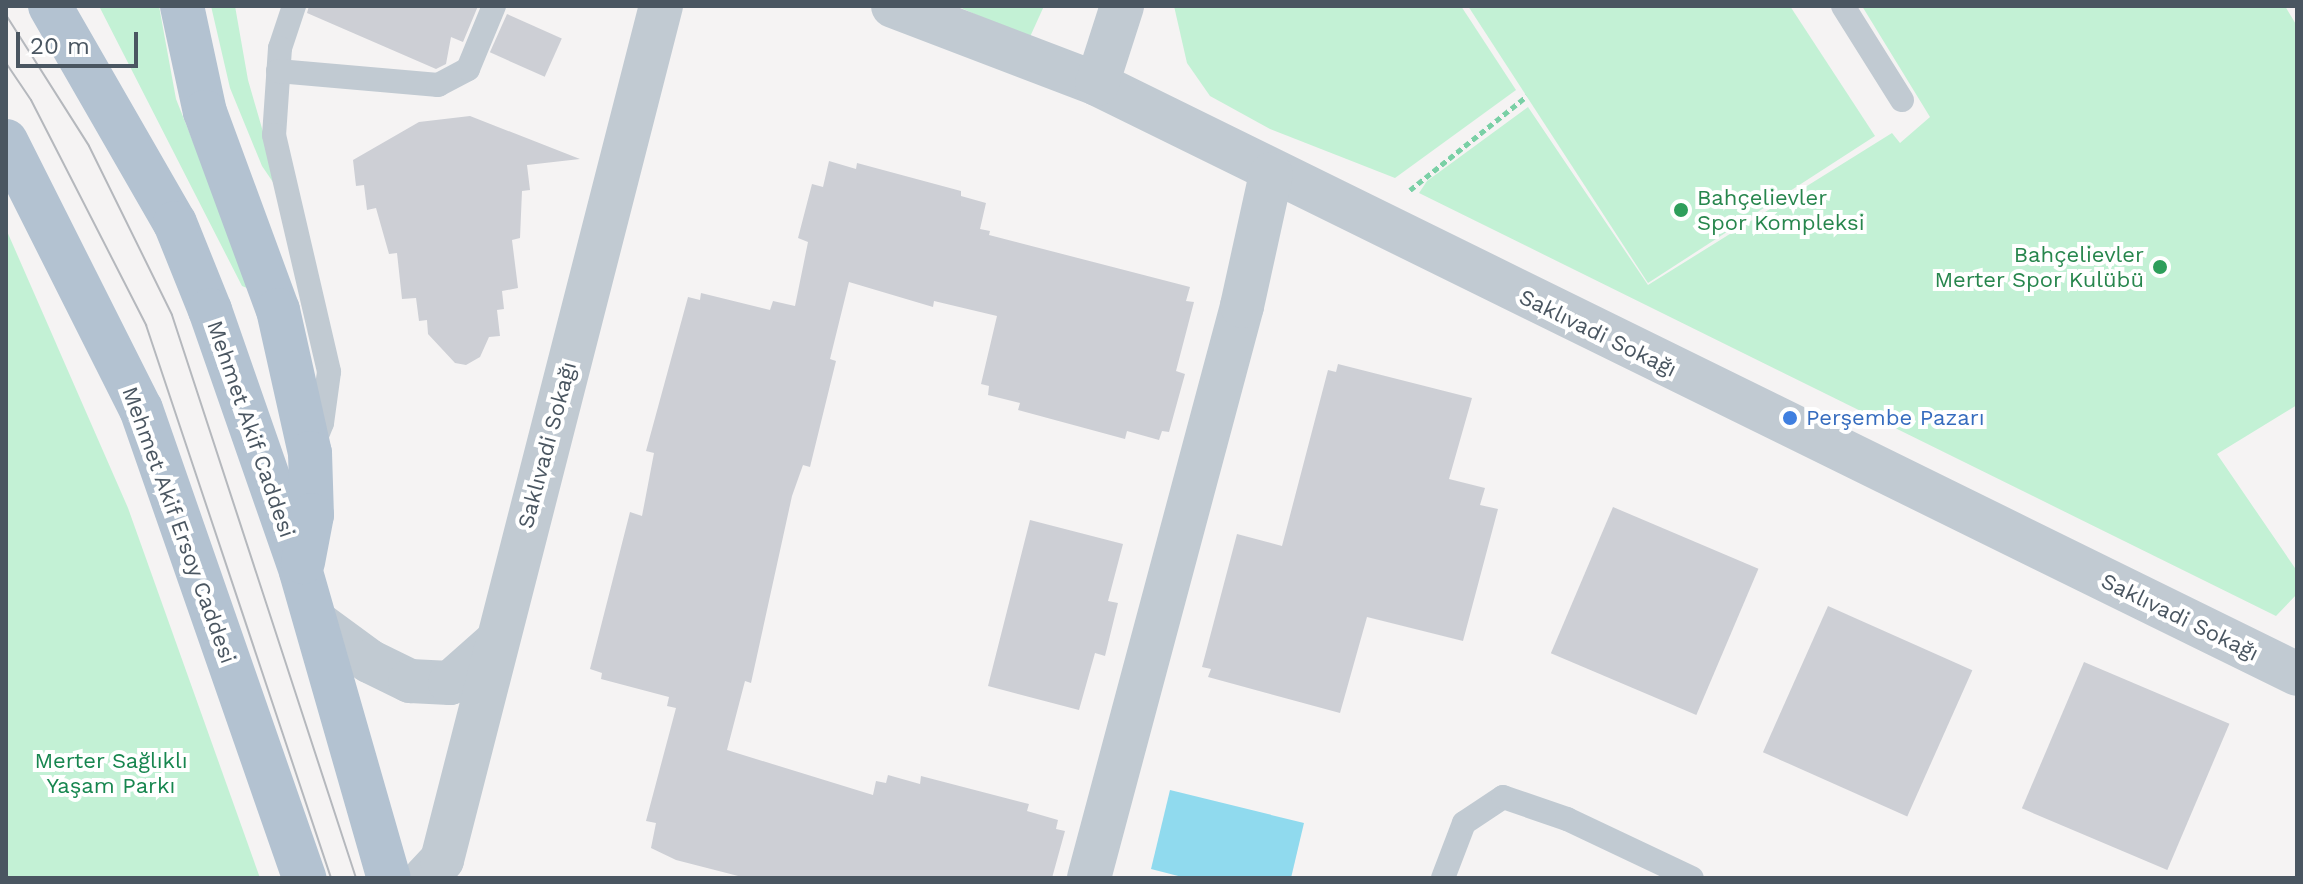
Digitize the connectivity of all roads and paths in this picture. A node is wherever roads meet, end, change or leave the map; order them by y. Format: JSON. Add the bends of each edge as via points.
{"nodes":[{"id":1,"x":50,"y":6,"type":"edge"},
{"id":2,"x":182,"y":6,"type":"edge"},
{"id":3,"x":294,"y":6,"type":"edge"},
{"id":4,"x":494,"y":6,"type":"edge"},
{"id":5,"x":661,"y":6,"type":"edge"},
{"id":6,"x":893,"y":6,"type":"edge"},
{"id":7,"x":1122,"y":6,"type":"edge"},
{"id":8,"x":1843,"y":6,"type":"edge"},
{"id":9,"x":278,"y":71,"type":"junction"},
{"id":10,"x":1097,"y":84,"type":"junction"},
{"id":11,"x":1527,"y":96,"type":"dead end"},
{"id":12,"x":1902,"y":100,"type":"dead end"},
{"id":13,"x":6,"y":141,"type":"edge"},
{"id":14,"x":1271,"y":174,"type":"junction"},
{"id":15,"x":1414,"y":182,"type":"dead end"},
{"id":16,"x":310,"y":453,"type":"junction"},
{"id":17,"x":301,"y":572,"type":"junction"},
{"id":18,"x":316,"y":622,"type":"junction"},
{"id":19,"x":495,"y":643,"type":"junction"},
{"id":20,"x":2297,"y":674,"type":"edge"},
{"id":21,"x":304,"y":878,"type":"edge"},
{"id":22,"x":389,"y":878,"type":"edge"},
{"id":23,"x":425,"y":878,"type":"edge"},
{"id":24,"x":1089,"y":878,"type":"edge"},
{"id":25,"x":1443,"y":878,"type":"edge"},
{"id":26,"x":1692,"y":878,"type":"edge"}],
"edges":[{"from":1,"to":17,"type":"main road","name":"Mehmet Akif Caddesi","via":[[175,223]]},
{"from":2,"to":16,"type":"main road","via":[[205,112],[278,310]]},
{"from":3,"to":9,"type":"lane"},
{"from":4,"to":9,"type":"lane","via":[[468,69],[438,85]]},
{"from":5,"to":19,"type":"street","name":"Saklıvadi Sokağı"},
{"from":6,"to":10,"type":"street","name":"Saklıvadi Sokağı"},
{"from":7,"to":10,"type":"street"},
{"from":8,"to":12,"type":"lane"},
{"from":9,"to":16,"type":"lane","via":[[274,135],[329,372],[322,423]]},
{"from":10,"to":14,"type":"street","name":"Saklıvadi Sokağı"},
{"from":11,"to":15,"type":"path"},
{"from":13,"to":21,"type":"main road","name":"Mehmet Akif Ersoy Caddesi","via":[[141,409]]},
{"from":14,"to":20,"type":"street","name":"Saklıvadi Sokağı"},
{"from":14,"to":24,"type":"street","via":[[1242,306]]},
{"from":16,"to":17,"type":"main road","via":[[312,515]]},
{"from":17,"to":18,"type":"main road","name":"Mehmet Akif Caddesi"},
{"from":18,"to":19,"type":"street","via":[[369,661],[410,681],[450,683]]},
{"from":18,"to":22,"type":"main road","name":"Mehmet Akif Caddesi"},
{"from":19,"to":23,"type":"street","name":"Saklıvadi Sokağı","via":[[442,860]]},
{"from":25,"to":26,"type":"lane","via":[[1464,823],[1503,797],[1567,819]]}]}
